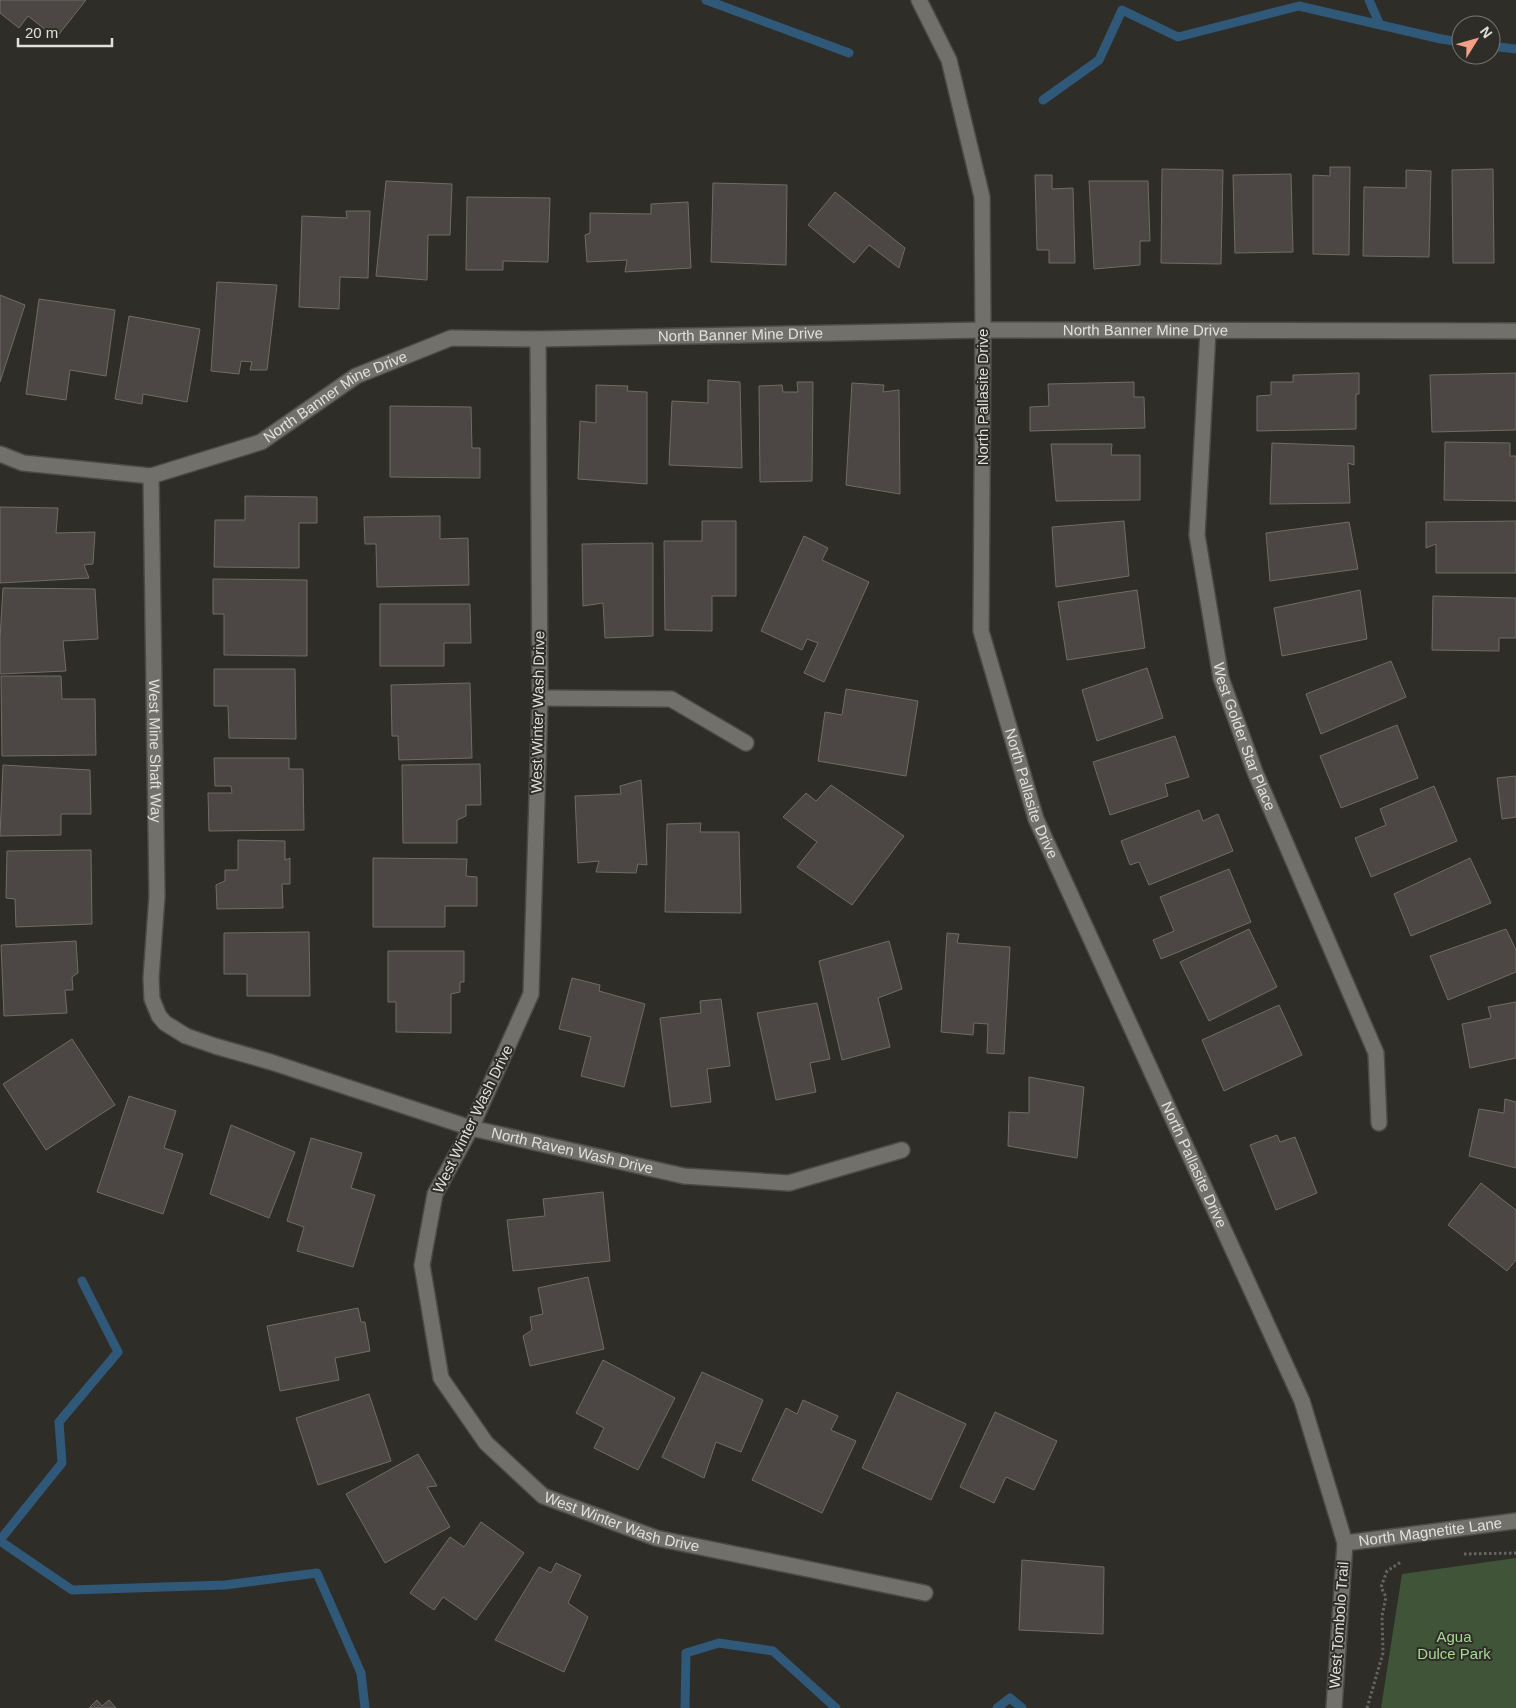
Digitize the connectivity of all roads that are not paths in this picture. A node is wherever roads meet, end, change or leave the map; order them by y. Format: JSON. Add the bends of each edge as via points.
{"nodes":[{"id":1,"x":919,"y":0,"type":"edge"},
{"id":2,"x":983,"y":330,"type":"junction"},
{"id":3,"x":1516,"y":331,"type":"edge"},
{"id":4,"x":1208,"y":332,"type":"junction"},
{"id":5,"x":538,"y":340,"type":"junction"},
{"id":6,"x":0,"y":454,"type":"edge"},
{"id":7,"x":151,"y":476,"type":"junction"},
{"id":8,"x":540,"y":698,"type":"junction"},
{"id":9,"x":746,"y":743,"type":"dead end"},
{"id":10,"x":165,"y":1023,"type":"joint"},
{"id":11,"x":1380,"y":1123,"type":"dead end"},
{"id":12,"x":471,"y":1128,"type":"junction"},
{"id":13,"x":902,"y":1150,"type":"dead end"},
{"id":14,"x":1516,"y":1521,"type":"edge"},
{"id":15,"x":1345,"y":1543,"type":"junction"},
{"id":16,"x":925,"y":1593,"type":"dead end"},
{"id":17,"x":1334,"y":1708,"type":"edge"}],
"edges":[{"from":1,"to":2,"type":"street","name":"North Pallasite Drive","via":[[949,60],[982,197]]},
{"from":2,"to":4,"type":"street","name":"North Banner Mine Drive"},
{"from":2,"to":5,"type":"street","name":"North Banner Mine Drive"},
{"from":2,"to":15,"type":"street","name":"North Pallasite Drive","via":[[981,631],[1036,819],[1302,1401]]},
{"from":3,"to":4,"type":"street","name":"North Banner Mine Drive"},
{"from":4,"to":11,"type":"street","name":"West Golder Star Place","via":[[1197,535],[1221,678],[1255,772],[1376,1053]]},
{"from":5,"to":7,"type":"street","name":"North Banner Mine Drive","via":[[450,338],[356,376],[261,442]]},
{"from":5,"to":8,"type":"street","name":"West Winter Wash Drive"},
{"from":6,"to":7,"type":"street","name":"North Banner Mine Drive","via":[[23,463]]},
{"from":7,"to":10,"type":"street","name":"West Mine Shaft Way","via":[[156,896],[151,978],[152,999]]},
{"from":8,"to":9,"type":"street","via":[[671,699]]},
{"from":8,"to":12,"type":"street","name":"West Winter Wash Drive","via":[[531,994]]},
{"from":10,"to":12,"type":"street","name":"North Raven Wash Drive","via":[[186,1036],[215,1046]]},
{"from":12,"to":13,"type":"street","name":"North Raven Wash Drive","via":[[684,1176],[789,1183]]},
{"from":12,"to":16,"type":"street","name":"West Winter Wash Drive","via":[[435,1194],[422,1265],[441,1378],[486,1443],[543,1496],[656,1538]]},
{"from":14,"to":15,"type":"street","name":"North Magnetite Lane"},
{"from":15,"to":17,"type":"street","name":"West Tombolo Trail"}]}
